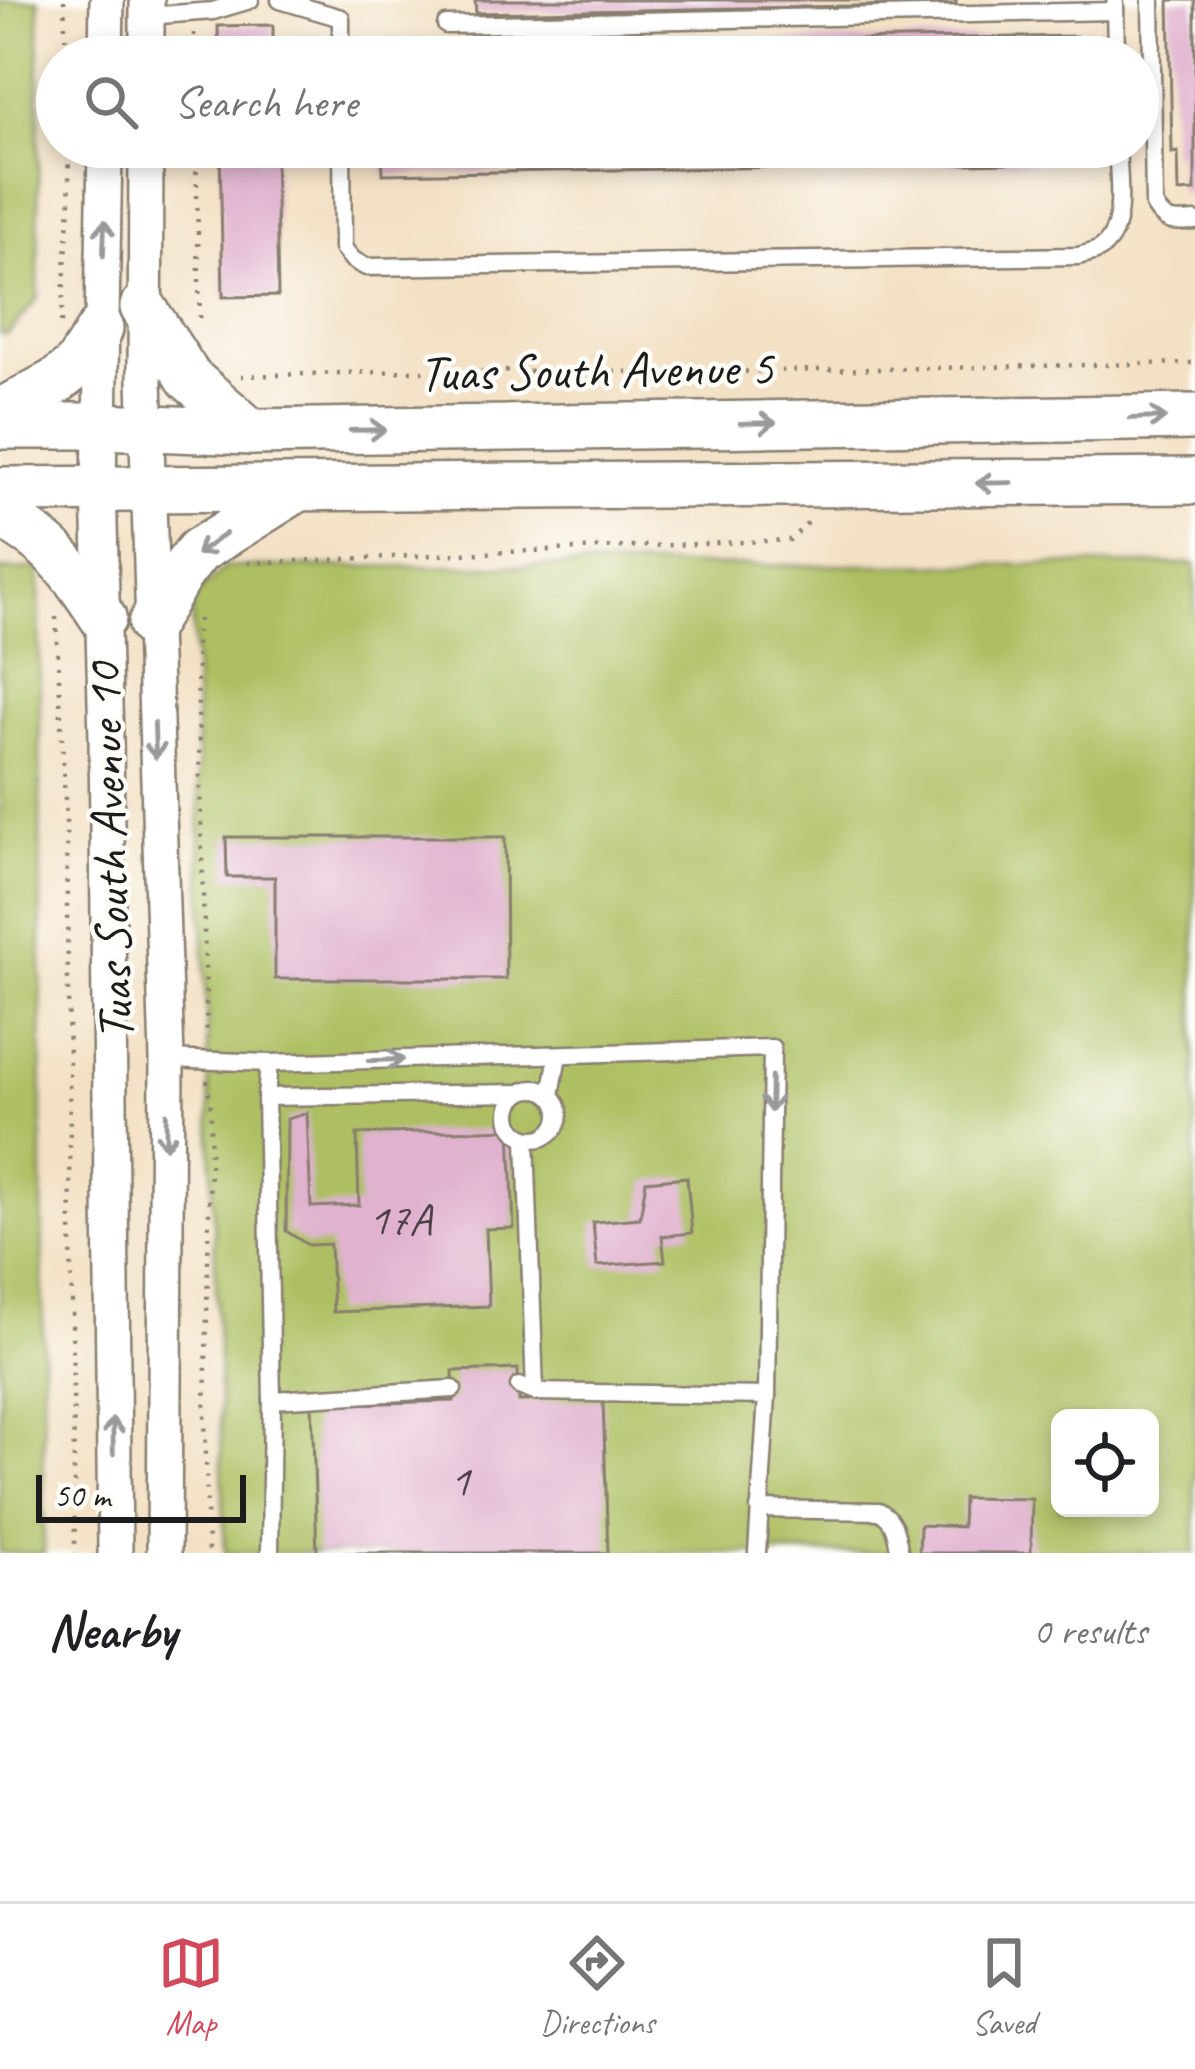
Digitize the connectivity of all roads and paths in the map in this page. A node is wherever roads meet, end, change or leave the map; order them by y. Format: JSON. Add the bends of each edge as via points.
{"nodes":[{"id":1,"x":64,"y":0,"type":"edge"},
{"id":2,"x":106,"y":0,"type":"edge"},
{"id":3,"x":250,"y":0,"type":"edge"},
{"id":4,"x":280,"y":0,"type":"edge"},
{"id":5,"x":1151,"y":0,"type":"edge"},
{"id":6,"x":212,"y":5,"type":"edge"},
{"id":7,"x":1115,"y":6,"type":"edge"},
{"id":8,"x":147,"y":8,"type":"edge"},
{"id":9,"x":446,"y":25,"type":"dead end"},
{"id":10,"x":65,"y":36,"type":"edge"},
{"id":11,"x":106,"y":36,"type":"edge"},
{"id":12,"x":340,"y":36,"type":"edge"},
{"id":13,"x":1116,"y":36,"type":"edge"},
{"id":14,"x":1152,"y":36,"type":"edge"},
{"id":15,"x":69,"y":168,"type":"edge"},
{"id":16,"x":102,"y":168,"type":"edge"},
{"id":17,"x":146,"y":168,"type":"edge"},
{"id":18,"x":196,"y":168,"type":"edge"},
{"id":19,"x":342,"y":168,"type":"edge"},
{"id":20,"x":1117,"y":168,"type":"edge"},
{"id":21,"x":1153,"y":168,"type":"edge"},
{"id":22,"x":1195,"y":221,"type":"edge"},
{"id":23,"x":143,"y":307,"type":"junction"},
{"id":24,"x":200,"y":327,"type":"dead end"},
{"id":25,"x":80,"y":332,"type":"junction"},
{"id":26,"x":1195,"y":362,"type":"edge"},
{"id":27,"x":236,"y":376,"type":"dead end"},
{"id":28,"x":0,"y":412,"type":"edge"},
{"id":29,"x":1195,"y":417,"type":"edge"},
{"id":30,"x":0,"y":426,"type":"edge"},
{"id":31,"x":101,"y":426,"type":"junction"},
{"id":32,"x":146,"y":428,"type":"junction"},
{"id":33,"x":251,"y":432,"type":"junction"},
{"id":34,"x":1195,"y":481,"type":"edge"},
{"id":35,"x":100,"y":488,"type":"junction"},
{"id":36,"x":149,"y":488,"type":"junction"},
{"id":37,"x":0,"y":490,"type":"edge"},
{"id":38,"x":297,"y":490,"type":"junction"},
{"id":39,"x":0,"y":515,"type":"edge"},
{"id":40,"x":816,"y":522,"type":"dead end"},
{"id":41,"x":245,"y":563,"type":"dead end"},
{"id":42,"x":56,"y":608,"type":"dead end"},
{"id":43,"x":204,"y":610,"type":"dead end"},
{"id":44,"x":103,"y":618,"type":"junction"},
{"id":45,"x":151,"y":624,"type":"junction"},
{"id":46,"x":559,"y":1054,"type":"junction"},
{"id":47,"x":166,"y":1059,"type":"junction"},
{"id":48,"x":207,"y":1061,"type":"junction"},
{"id":49,"x":269,"y":1063,"type":"junction"},
{"id":50,"x":519,"y":1093,"type":"junction"},
{"id":51,"x":551,"y":1095,"type":"junction"},
{"id":52,"x":266,"y":1097,"type":"junction"},
{"id":53,"x":526,"y":1139,"type":"junction"},
{"id":54,"x":454,"y":1389,"type":"dead end"},
{"id":55,"x":767,"y":1396,"type":"junction"},
{"id":56,"x":272,"y":1400,"type":"junction"},
{"id":57,"x":759,"y":1509,"type":"junction"},
{"id":58,"x":75,"y":1553,"type":"edge"},
{"id":59,"x":115,"y":1553,"type":"edge"},
{"id":60,"x":164,"y":1553,"type":"edge"},
{"id":61,"x":208,"y":1553,"type":"edge"},
{"id":62,"x":270,"y":1553,"type":"edge"},
{"id":63,"x":757,"y":1553,"type":"edge"},
{"id":64,"x":900,"y":1553,"type":"edge"}],
"edges":[{"from":1,"to":10,"type":"path"},
{"from":2,"to":11,"type":"street"},
{"from":3,"to":6,"type":"lane"},
{"from":4,"to":12,"type":"lane","via":[[340,18]]},
{"from":5,"to":14,"type":"lane"},
{"from":6,"to":8,"type":"lane"},
{"from":7,"to":9,"type":"lane"},
{"from":7,"to":13,"type":"lane"},
{"from":15,"to":25,"type":"path"},
{"from":25,"to":16,"type":"street","name":"Tuas South Avenue 10","one_way":true},
{"from":17,"to":23,"type":"street","name":"Tuas South Avenue 10"},
{"from":18,"to":24,"type":"path"},
{"from":19,"to":20,"type":"lane","via":[[343,248],[366,267],[1078,256],[1099,250],[1118,224]]},
{"from":21,"to":22,"type":"lane","via":[[1162,218]]},
{"from":23,"to":32,"type":"street","name":"Tuas South Avenue 10"},
{"from":23,"to":33,"type":"main road","via":[[189,379]]},
{"from":25,"to":28,"type":"main road","via":[[76,366]]},
{"from":25,"to":31,"type":"street","name":"Tuas South Avenue 10"},
{"from":26,"to":27,"type":"path"},
{"from":33,"to":29,"type":"main road","name":"Tuas South Avenue 5","one_way":true},
{"from":30,"to":31,"type":"main road","name":"Tuas South Avenue 5"},
{"from":31,"to":32,"type":"main road","name":"Tuas South Avenue 5"},
{"from":31,"to":35,"type":"street","name":"Tuas South Avenue 10"},
{"from":32,"to":33,"type":"main road","name":"Tuas South Avenue 5"},
{"from":32,"to":36,"type":"street","name":"Tuas South Avenue 10"},
{"from":34,"to":38,"type":"main road","one_way":true},
{"from":35,"to":36,"type":"main road"},
{"from":35,"to":37,"type":"main road"},
{"from":35,"to":44,"type":"street","name":"Tuas South Avenue 10"},
{"from":36,"to":38,"type":"main road"},
{"from":36,"to":45,"type":"street","name":"Tuas South Avenue 10"},
{"from":38,"to":45,"type":"main road","one_way":true,"via":[[198,551]]},
{"from":39,"to":44,"type":"main road","via":[[74,572]]},
{"from":40,"to":41,"type":"path","via":[[790,540]]},
{"from":42,"to":58,"type":"path"},
{"from":43,"to":48,"type":"path","via":[[196,635]]},
{"from":59,"to":44,"type":"street","name":"Tuas South Avenue 10","one_way":true},
{"from":45,"to":47,"type":"street","name":"Tuas South Avenue 10","one_way":true},
{"from":49,"to":46,"type":"lane","one_way":true},
{"from":46,"to":51,"type":"lane"},
{"from":46,"to":55,"type":"lane","one_way":true,"via":[[772,1048]]},
{"from":47,"to":48,"type":"lane"},
{"from":47,"to":60,"type":"street","name":"Tuas South Avenue 10","one_way":true},
{"from":48,"to":49,"type":"lane"},
{"from":48,"to":61,"type":"path"},
{"from":49,"to":52,"type":"lane"},
{"from":50,"to":51,"type":"lane"},
{"from":50,"to":52,"type":"lane"},
{"from":50,"to":53,"type":"lane","via":[[508,1112]]},
{"from":51,"to":53,"type":"lane","via":[[556,1127]]},
{"from":52,"to":56,"type":"lane"},
{"from":53,"to":55,"type":"lane","via":[[527,1389]]},
{"from":54,"to":56,"type":"lane"},
{"from":55,"to":57,"type":"lane"},
{"from":56,"to":62,"type":"lane"},
{"from":57,"to":63,"type":"lane"},
{"from":57,"to":64,"type":"lane","via":[[880,1511],[894,1524]]}]}
